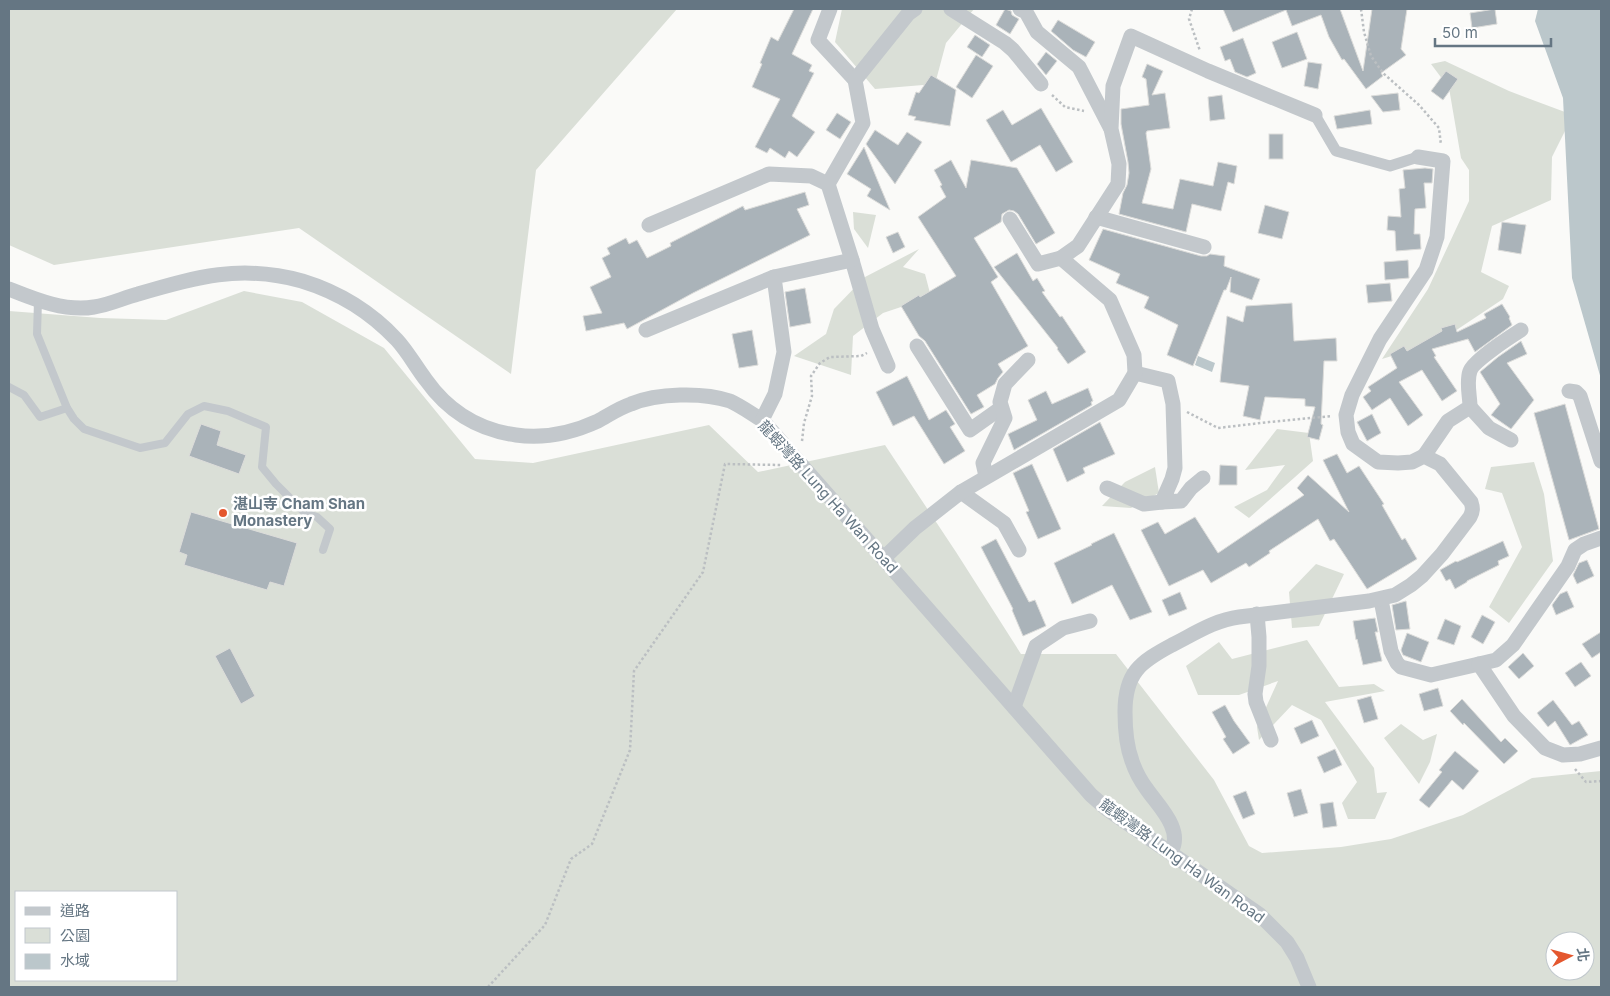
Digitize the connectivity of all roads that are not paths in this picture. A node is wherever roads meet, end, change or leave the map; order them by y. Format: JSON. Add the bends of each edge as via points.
{"nodes":[{"id":1,"x":830,"y":9,"type":"edge"},
{"id":2,"x":915,"y":9,"type":"edge"},
{"id":3,"x":951,"y":9,"type":"edge"},
{"id":4,"x":1020,"y":9,"type":"edge"},
{"id":5,"x":855,"y":80,"type":"junction"},
{"id":6,"x":1041,"y":84,"type":"road end"},
{"id":7,"x":1315,"y":115,"type":"joint"},
{"id":8,"x":1108,"y":122,"type":"junction"},
{"id":9,"x":1418,"y":157,"type":"joint"},
{"id":10,"x":828,"y":184,"type":"junction"},
{"id":11,"x":1096,"y":217,"type":"junction"},
{"id":12,"x":1010,"y":219,"type":"dead end"},
{"id":13,"x":649,"y":225,"type":"dead end"},
{"id":14,"x":1204,"y":248,"type":"dead end"},
{"id":15,"x":1061,"y":258,"type":"junction"},
{"id":16,"x":852,"y":260,"type":"junction"},
{"id":17,"x":774,"y":277,"type":"junction"},
{"id":18,"x":9,"y":289,"type":"edge"},
{"id":19,"x":38,"y":300,"type":"junction"},
{"id":20,"x":646,"y":330,"type":"dead end"},
{"id":21,"x":1521,"y":330,"type":"dead end"},
{"id":22,"x":917,"y":346,"type":"dead end"},
{"id":23,"x":1028,"y":360,"type":"dead end"},
{"id":24,"x":888,"y":366,"type":"dead end"},
{"id":25,"x":1135,"y":373,"type":"junction"},
{"id":26,"x":9,"y":387,"type":"edge"},
{"id":27,"x":1569,"y":391,"type":"dead end"},
{"id":28,"x":1470,"y":407,"type":"junction"},
{"id":29,"x":67,"y":408,"type":"junction"},
{"id":30,"x":1001,"y":408,"type":"junction"},
{"id":31,"x":762,"y":420,"type":"junction"},
{"id":32,"x":1511,"y":440,"type":"dead end"},
{"id":33,"x":1424,"y":456,"type":"junction"},
{"id":34,"x":1601,"y":461,"type":"edge"},
{"id":35,"x":986,"y":476,"type":"junction"},
{"id":36,"x":1203,"y":478,"type":"dead end"},
{"id":37,"x":1107,"y":488,"type":"dead end"},
{"id":38,"x":961,"y":492,"type":"junction"},
{"id":39,"x":1162,"y":502,"type":"junction"},
{"id":40,"x":1601,"y":538,"type":"edge"},
{"id":41,"x":322,"y":550,"type":"dead end"},
{"id":42,"x":1019,"y":550,"type":"dead end"},
{"id":43,"x":884,"y":558,"type":"junction"},
{"id":44,"x":1381,"y":600,"type":"junction"},
{"id":45,"x":1257,"y":614,"type":"junction"},
{"id":46,"x":1090,"y":621,"type":"dead end"},
{"id":47,"x":1479,"y":664,"type":"junction"},
{"id":48,"x":1014,"y":707,"type":"junction"},
{"id":49,"x":1271,"y":740,"type":"dead end"},
{"id":50,"x":1601,"y":748,"type":"edge"},
{"id":51,"x":1171,"y":852,"type":"junction"},
{"id":52,"x":1309,"y":987,"type":"edge"}],
"edges":[{"from":1,"to":5,"type":"street","via":[[818,40]]},
{"from":2,"to":5,"type":"street"},
{"from":3,"to":6,"type":"street","via":[[1005,43]]},
{"from":4,"to":8,"type":"street","via":[[1026,12],[1037,32],[1079,67]]},
{"from":5,"to":10,"type":"street","via":[[863,123]]},
{"from":7,"to":8,"type":"street","via":[[1131,36],[1113,86]]},
{"from":7,"to":9,"type":"street","via":[[1336,151],[1390,166]]},
{"from":8,"to":11,"type":"street","via":[[1119,164],[1118,184]]},
{"from":9,"to":33,"type":"street","via":[[1443,161],[1437,237],[1426,270],[1380,339],[1352,395],[1346,415],[1353,444],[1378,462],[1412,462]]},
{"from":10,"to":13,"type":"street","via":[[812,176],[769,174]]},
{"from":10,"to":16,"type":"street"},
{"from":11,"to":14,"type":"street"},
{"from":11,"to":15,"type":"street","via":[[1078,246]]},
{"from":12,"to":15,"type":"street","via":[[1038,264]]},
{"from":15,"to":25,"type":"street","via":[[1110,300],[1134,355]]},
{"from":16,"to":17,"type":"street"},
{"from":16,"to":24,"type":"street","via":[[872,329]]},
{"from":17,"to":20,"type":"street"},
{"from":17,"to":31,"type":"street","via":[[784,352],[774,394]]},
{"from":18,"to":19,"type":"street","name":"龍蝦灣路 Lung Ha Wan Road"},
{"from":19,"to":29,"type":"lane","via":[[37,334]]},
{"from":19,"to":31,"type":"street","name":"龍蝦灣路 Lung Ha Wan Road","via":[[93,308],[214,274],[268,274],[322,288],[362,310],[398,341],[446,404],[484,427],[516,435],[557,434],[581,428],[632,403],[668,395],[701,395],[730,402]]},
{"from":21,"to":28,"type":"street","via":[[1470,370]]},
{"from":22,"to":30,"type":"street","via":[[970,430]]},
{"from":23,"to":30,"type":"street","via":[[1005,384]]},
{"from":25,"to":35,"type":"street","via":[[1119,400]]},
{"from":25,"to":39,"type":"street","via":[[1168,380],[1173,404],[1175,468]]},
{"from":26,"to":29,"type":"lane","via":[[24,395],[40,417]]},
{"from":27,"to":34,"type":"street","via":[[1580,396]]},
{"from":28,"to":32,"type":"street","via":[[1489,428]]},
{"from":28,"to":33,"type":"street","via":[[1448,421]]},
{"from":29,"to":41,"type":"lane","via":[[84,428],[140,448],[164,443],[188,414],[204,406],[228,411],[266,427],[262,467],[305,513],[317,517],[330,529]]},
{"from":30,"to":35,"type":"street","via":[[1005,418],[983,463]]},
{"from":31,"to":43,"type":"street","name":"龍蝦灣路 Lung Ha Wan Road"},
{"from":33,"to":44,"type":"street","via":[[1440,464],[1473,508],[1470,517],[1422,576],[1406,590]]},
{"from":35,"to":38,"type":"street"},
{"from":36,"to":39,"type":"street","via":[[1181,501]]},
{"from":37,"to":39,"type":"street","via":[[1144,504]]},
{"from":38,"to":42,"type":"street","via":[[1004,523]]},
{"from":38,"to":43,"type":"street","via":[[915,528]]},
{"from":40,"to":47,"type":"street","via":[[1575,550],[1568,566],[1513,646],[1496,660]]},
{"from":43,"to":48,"type":"street","name":"龍蝦灣路 Lung Ha Wan Road"},
{"from":44,"to":45,"type":"street"},
{"from":44,"to":47,"type":"street","via":[[1389,646],[1402,667],[1431,675]]},
{"from":45,"to":49,"type":"street","via":[[1256,702]]},
{"from":45,"to":51,"type":"street","via":[[1216,623],[1153,655],[1136,669],[1131,679],[1125,709],[1129,752],[1145,786],[1172,826],[1174,843]]},
{"from":46,"to":48,"type":"street","via":[[1063,628],[1036,646]]},
{"from":47,"to":50,"type":"street","via":[[1514,716],[1545,748],[1563,755]]},
{"from":48,"to":51,"type":"street","name":"龍蝦灣路 Lung Ha Wan Road","via":[[1098,801]]},
{"from":51,"to":52,"type":"street","name":"龍蝦灣路 Lung Ha Wan Road","via":[[1270,924],[1292,950]]}]}
